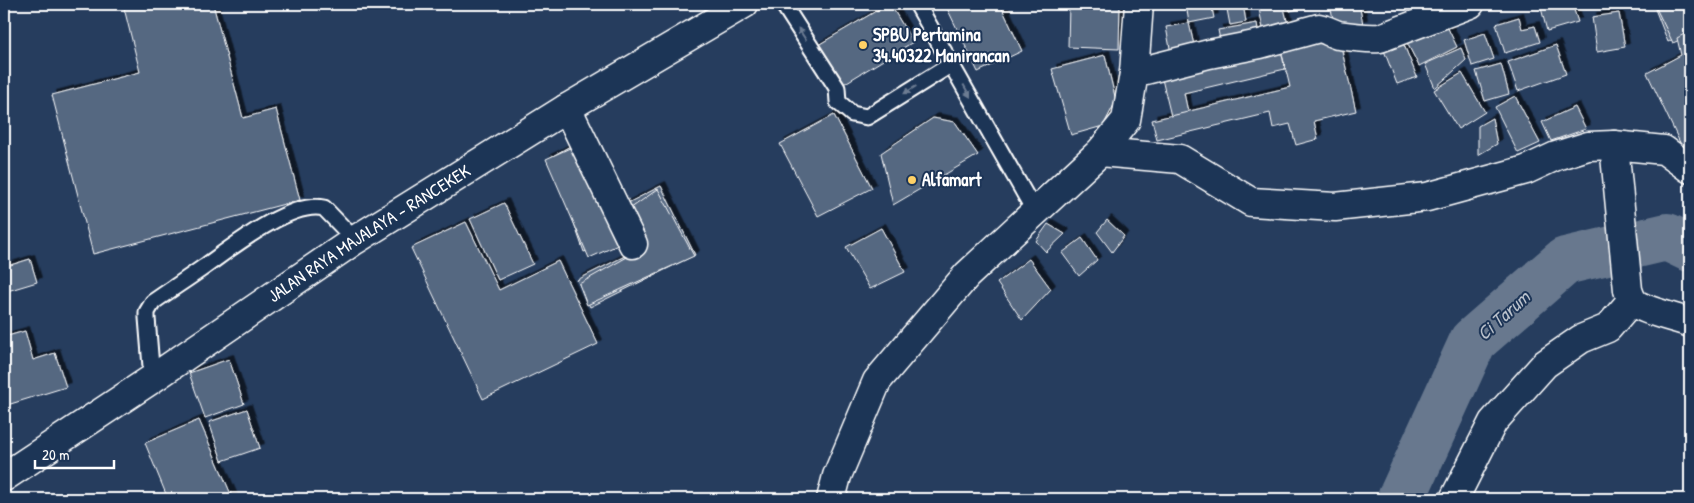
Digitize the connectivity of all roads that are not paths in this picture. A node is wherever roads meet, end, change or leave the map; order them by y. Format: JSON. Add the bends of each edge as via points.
{"nodes":[{"id":1,"x":744,"y":4,"type":"edge"},
{"id":2,"x":783,"y":4,"type":"edge"},
{"id":3,"x":917,"y":4,"type":"edge"},
{"id":4,"x":1139,"y":4,"type":"edge"},
{"id":5,"x":1470,"y":4,"type":"edge"},
{"id":6,"x":952,"y":64,"type":"junction"},
{"id":7,"x":1134,"y":73,"type":"junction"},
{"id":8,"x":567,"y":108,"type":"junction"},
{"id":9,"x":1100,"y":152,"type":"junction"},
{"id":10,"x":1614,"y":152,"type":"junction"},
{"id":11,"x":1690,"y":168,"type":"edge"},
{"id":12,"x":1035,"y":212,"type":"junction"},
{"id":13,"x":355,"y":240,"type":"junction"},
{"id":14,"x":633,"y":244,"type":"dead end"},
{"id":15,"x":1630,"y":295,"type":"junction"},
{"id":16,"x":1690,"y":323,"type":"edge"},
{"id":17,"x":152,"y":379,"type":"junction"},
{"id":18,"x":4,"y":477,"type":"edge"},
{"id":19,"x":831,"y":499,"type":"edge"},
{"id":20,"x":1454,"y":499,"type":"edge"}],
"edges":[{"from":1,"to":8,"type":"street","name":"JALAN RAYA MAJALAYA - RANCEKEK"},
{"from":6,"to":2,"type":"lane","one_way":true,"via":[[867,117],[852,114],[838,102],[837,88]]},
{"from":3,"to":6,"type":"lane"},
{"from":4,"to":7,"type":"street"},
{"from":5,"to":7,"type":"street","via":[[1380,38],[1336,34],[1319,28]]},
{"from":6,"to":12,"type":"lane","one_way":true},
{"from":7,"to":9,"type":"street","via":[[1126,120]]},
{"from":8,"to":13,"type":"street","name":"JALAN RAYA MAJALAYA - RANCEKEK"},
{"from":8,"to":14,"type":"street"},
{"from":9,"to":10,"type":"street","via":[[1180,159],[1251,202],[1335,206],[1426,197],[1526,170],[1588,146]]},
{"from":9,"to":12,"type":"street"},
{"from":10,"to":11,"type":"street","via":[[1664,150]]},
{"from":10,"to":15,"type":"street"},
{"from":12,"to":19,"type":"street","via":[[967,275],[877,381],[837,476]]},
{"from":13,"to":17,"type":"street","name":"JALAN RAYA MAJALAYA - RANCEKEK"},
{"from":13,"to":17,"type":"lane","via":[[324,208],[317,206],[292,212],[252,233],[153,302],[147,312]]},
{"from":15,"to":16,"type":"street","via":[[1635,304],[1643,308]]},
{"from":15,"to":20,"type":"street","via":[[1608,328],[1581,339],[1545,364],[1493,422]]},
{"from":17,"to":18,"type":"street","name":"JALAN RAYA MAJALAYA - RANCEKEK"}]}
